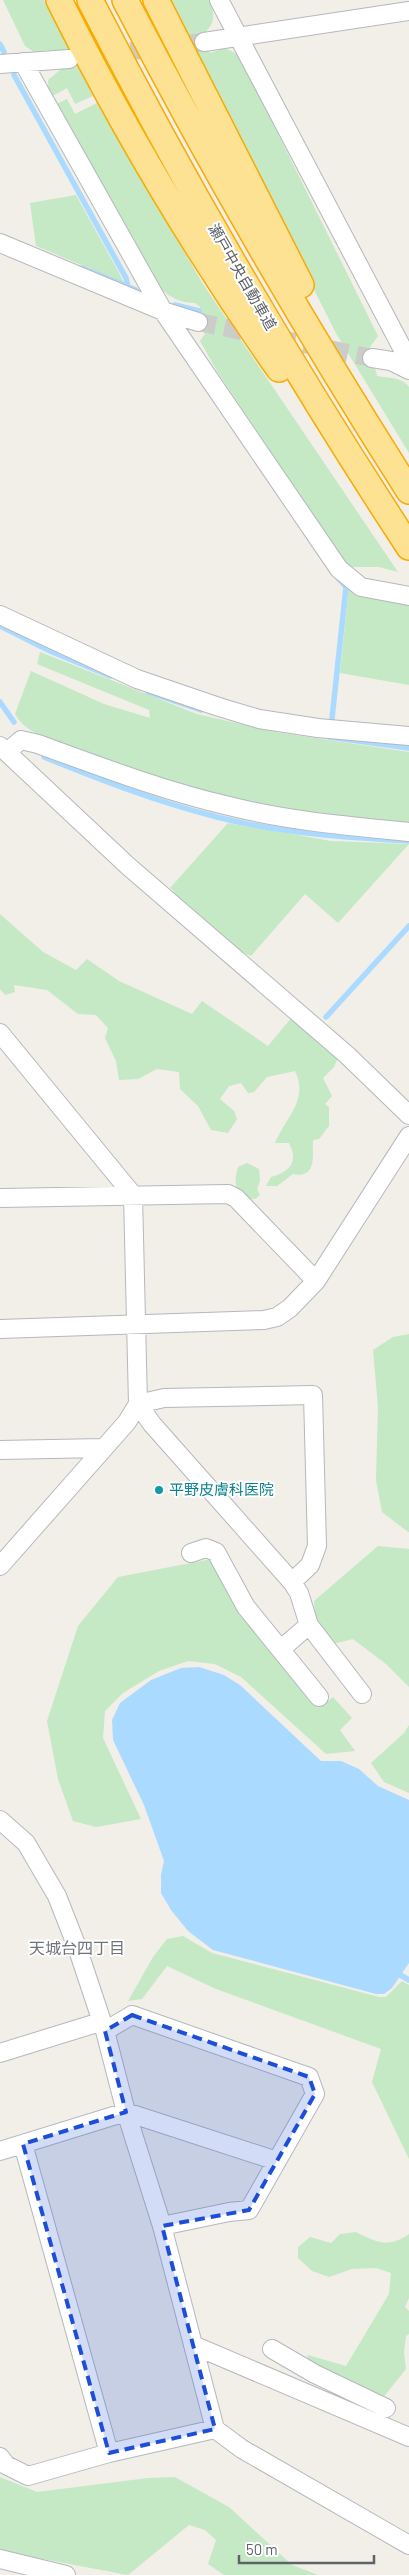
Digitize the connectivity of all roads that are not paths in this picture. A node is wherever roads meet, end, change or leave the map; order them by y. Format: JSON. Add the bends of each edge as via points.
{"nodes":[{"id":1,"x":59,"y":0,"type":"edge"},
{"id":2,"x":90,"y":0,"type":"edge"},
{"id":3,"x":125,"y":0,"type":"edge"},
{"id":4,"x":156,"y":0,"type":"edge"},
{"id":5,"x":219,"y":0,"type":"edge"},
{"id":6,"x":409,"y":11,"type":"edge"},
{"id":7,"x":239,"y":38,"type":"junction"},
{"id":8,"x":204,"y":42,"type":"tunnel mouth"},
{"id":9,"x":69,"y":59,"type":"tunnel mouth"},
{"id":10,"x":23,"y":62,"type":"junction"},
{"id":11,"x":0,"y":64,"type":"edge"},
{"id":12,"x":0,"y":243,"type":"edge"},
{"id":13,"x":163,"y":311,"type":"junction"},
{"id":14,"x":198,"y":322,"type":"tunnel mouth"},
{"id":15,"x":372,"y":358,"type":"tunnel mouth"},
{"id":16,"x":409,"y":361,"type":"edge"},
{"id":17,"x":332,"y":369,"type":"junction"},
{"id":18,"x":409,"y":370,"type":"edge"},
{"id":19,"x":343,"y":445,"type":"junction"},
{"id":20,"x":409,"y":491,"type":"edge"},
{"id":21,"x":409,"y":546,"type":"edge"},
{"id":22,"x":409,"y":596,"type":"edge"},
{"id":23,"x":0,"y":615,"type":"edge"},
{"id":24,"x":409,"y":736,"type":"edge"},
{"id":25,"x":4,"y":749,"type":"edge"},
{"id":26,"x":409,"y":832,"type":"edge"},
{"id":27,"x":0,"y":1033,"type":"edge"},
{"id":28,"x":409,"y":1115,"type":"edge"},
{"id":29,"x":409,"y":1136,"type":"edge"},
{"id":30,"x":133,"y":1195,"type":"junction"},
{"id":31,"x":0,"y":1198,"type":"edge"},
{"id":32,"x":316,"y":1280,"type":"junction"},
{"id":33,"x":137,"y":1325,"type":"junction"},
{"id":34,"x":0,"y":1329,"type":"edge"},
{"id":35,"x":138,"y":1404,"type":"junction"},
{"id":36,"x":102,"y":1448,"type":"junction"},
{"id":37,"x":0,"y":1450,"type":"edge"},
{"id":38,"x":191,"y":1553,"type":"dead end"},
{"id":39,"x":0,"y":1566,"type":"edge"},
{"id":40,"x":292,"y":1582,"type":"junction"},
{"id":41,"x":310,"y":1626,"type":"junction"},
{"id":42,"x":280,"y":1650,"type":"junction"},
{"id":43,"x":362,"y":1694,"type":"dead end"},
{"id":44,"x":319,"y":1697,"type":"dead end"},
{"id":45,"x":0,"y":1820,"type":"edge"},
{"id":46,"x":103,"y":2026,"type":"junction"},
{"id":47,"x":0,"y":2053,"type":"edge"},
{"id":48,"x":126,"y":2112,"type":"junction"},
{"id":49,"x":23,"y":2144,"type":"junction"},
{"id":50,"x":0,"y":2151,"type":"edge"},
{"id":51,"x":276,"y":2161,"type":"junction"},
{"id":52,"x":162,"y":2226,"type":"junction"},
{"id":53,"x":193,"y":2345,"type":"junction"},
{"id":54,"x":272,"y":2349,"type":"dead end"},
{"id":55,"x":386,"y":2408,"type":"dead end"},
{"id":56,"x":215,"y":2429,"type":"junction"},
{"id":57,"x":409,"y":2437,"type":"edge"},
{"id":58,"x":109,"y":2453,"type":"junction"},
{"id":59,"x":0,"y":2457,"type":"edge"},
{"id":60,"x":409,"y":2545,"type":"edge"},
{"id":61,"x":0,"y":2559,"type":"edge"},
{"id":62,"x":66,"y":2575,"type":"edge"}],
"edges":[{"from":1,"to":19,"type":"highway","via":[[150,171],[222,288],[305,407]]},
{"from":2,"to":19,"type":"highway","name":"瀬戸中央自動車道","via":[[228,253]]},
{"from":3,"to":17,"type":"highway","name":"瀬戸中央自動車道","via":[[253,236]]},
{"from":4,"to":17,"type":"highway","via":[[325,330]]},
{"from":5,"to":7,"type":"street"},
{"from":6,"to":7,"type":"street"},
{"from":7,"to":8,"type":"street"},
{"from":7,"to":16,"type":"street"},
{"from":9,"to":10,"type":"street"},
{"from":10,"to":11,"type":"street"},
{"from":10,"to":13,"type":"street"},
{"from":12,"to":13,"type":"street"},
{"from":13,"to":14,"type":"street"},
{"from":13,"to":22,"type":"street","via":[[339,569],[362,587]]},
{"from":15,"to":18,"type":"street","via":[[391,361]]},
{"from":17,"to":20,"type":"highway","name":"瀬戸中央自動車道"},
{"from":19,"to":21,"type":"highway","name":"瀬戸中央自動車道"},
{"from":23,"to":24,"type":"street","via":[[77,653],[180,694],[259,719]]},
{"from":25,"to":26,"type":"street","via":[[21,740],[172,791],[230,806],[287,818]]},
{"from":25,"to":28,"type":"street","via":[[128,866],[347,1055]]},
{"from":27,"to":30,"type":"street"},
{"from":29,"to":32,"type":"street"},
{"from":30,"to":31,"type":"street"},
{"from":30,"to":32,"type":"street","via":[[228,1194],[236,1198]]},
{"from":30,"to":33,"type":"street"},
{"from":32,"to":33,"type":"street","via":[[277,1317]]},
{"from":33,"to":34,"type":"street"},
{"from":33,"to":35,"type":"street"},
{"from":35,"to":36,"type":"street","via":[[127,1422]]},
{"from":35,"to":40,"type":"street"},
{"from":35,"to":40,"type":"street","via":[[164,1398],[313,1395],[317,1546],[310,1565]]},
{"from":36,"to":37,"type":"street"},
{"from":36,"to":39,"type":"street"},
{"from":38,"to":42,"type":"street","via":[[206,1548],[216,1552],[246,1607]]},
{"from":40,"to":41,"type":"street"},
{"from":41,"to":42,"type":"street"},
{"from":41,"to":43,"type":"street"},
{"from":42,"to":44,"type":"street"},
{"from":45,"to":46,"type":"street","via":[[26,1843],[57,1896]]},
{"from":46,"to":47,"type":"street"},
{"from":46,"to":48,"type":"street"},
{"from":46,"to":51,"type":"street","via":[[132,2015],[310,2077],[315,2094]]},
{"from":48,"to":49,"type":"street"},
{"from":48,"to":51,"type":"street"},
{"from":48,"to":52,"type":"street"},
{"from":49,"to":50,"type":"street"},
{"from":49,"to":58,"type":"street"},
{"from":51,"to":52,"type":"street","via":[[249,2210]]},
{"from":52,"to":53,"type":"street"},
{"from":53,"to":56,"type":"street"},
{"from":53,"to":57,"type":"street"},
{"from":54,"to":55,"type":"street"},
{"from":56,"to":58,"type":"street"},
{"from":56,"to":60,"type":"street","via":[[242,2449]]},
{"from":58,"to":59,"type":"street","via":[[28,2476],[6,2465]]},
{"from":61,"to":62,"type":"street"}]}
